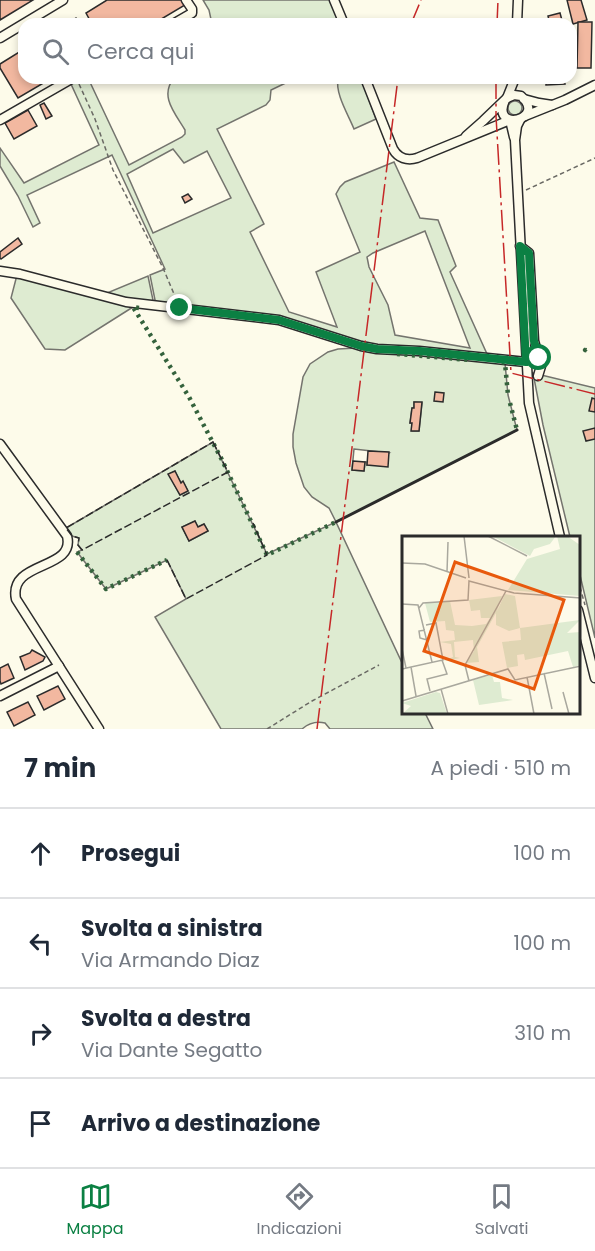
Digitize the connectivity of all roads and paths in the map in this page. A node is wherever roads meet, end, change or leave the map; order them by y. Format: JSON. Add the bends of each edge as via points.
{"nodes":[{"id":1,"x":63,"y":0,"type":"edge"},
{"id":2,"x":186,"y":0,"type":"edge"},
{"id":3,"x":334,"y":0,"type":"edge"},
{"id":4,"x":518,"y":0,"type":"edge"},
{"id":5,"x":33,"y":18,"type":"edge"},
{"id":6,"x":183,"y":18,"type":"edge"},
{"id":7,"x":342,"y":18,"type":"edge"},
{"id":8,"x":517,"y":18,"type":"edge"},
{"id":9,"x":18,"y":27,"type":"edge"},
{"id":10,"x":0,"y":38,"type":"edge"},
{"id":11,"x":66,"y":84,"type":"edge"},
{"id":12,"x":78,"y":84,"type":"edge"},
{"id":13,"x":367,"y":84,"type":"edge"},
{"id":14,"x":512,"y":84,"type":"edge"},
{"id":15,"x":517,"y":84,"type":"edge"},
{"id":16,"x":595,"y":85,"type":"edge"},
{"id":17,"x":523,"y":98,"type":"junction"},
{"id":18,"x":506,"y":99,"type":"junction"},
{"id":19,"x":552,"y":105,"type":"junction"},
{"id":20,"x":523,"y":118,"type":"junction"},
{"id":21,"x":0,"y":120,"type":"edge"},
{"id":22,"x":510,"y":120,"type":"junction"},
{"id":23,"x":461,"y":140,"type":"junction"},
{"id":24,"x":515,"y":140,"type":"junction"},
{"id":25,"x":595,"y":158,"type":"edge"},
{"id":26,"x":526,"y":189,"type":"dead end"},
{"id":27,"x":520,"y":246,"type":"junction"},
{"id":28,"x":0,"y":271,"type":"edge"},
{"id":29,"x":175,"y":297,"type":"dead end"},
{"id":30,"x":526,"y":362,"type":"junction"},
{"id":31,"x":538,"y":376,"type":"dead end"},
{"id":32,"x":0,"y":444,"type":"edge"},
{"id":33,"x":561,"y":536,"type":"edge"},
{"id":34,"x":580,"y":614,"type":"edge"},
{"id":35,"x":379,"y":665,"type":"dead end"},
{"id":36,"x":59,"y":666,"type":"junction"},
{"id":37,"x":595,"y":678,"type":"edge"},
{"id":38,"x":0,"y":696,"type":"edge"},
{"id":39,"x":99,"y":729,"type":"edge"},
{"id":40,"x":267,"y":729,"type":"edge"}],
"edges":[{"from":1,"to":5,"type":"street"},
{"from":2,"to":6,"type":"street","via":[[192,13]]},
{"from":3,"to":7,"type":"street"},
{"from":4,"to":8,"type":"street"},
{"from":9,"to":10,"type":"street"},
{"from":11,"to":21,"type":"street"},
{"from":12,"to":29,"type":"path","via":[[113,170]]},
{"from":13,"to":23,"type":"street","via":[[391,146],[400,157],[415,159]]},
{"from":14,"to":18,"type":"street"},
{"from":15,"to":17,"type":"street"},
{"from":16,"to":19,"type":"street"},
{"from":17,"to":18,"type":"street","via":[[514,95]]},
{"from":17,"to":19,"type":"street"},
{"from":17,"to":20,"type":"street","via":[[528,109]]},
{"from":18,"to":22,"type":"street","via":[[502,110]]},
{"from":18,"to":23,"type":"street"},
{"from":19,"to":20,"type":"street"},
{"from":20,"to":22,"type":"street"},
{"from":20,"to":24,"type":"street"},
{"from":22,"to":23,"type":"street"},
{"from":22,"to":24,"type":"street"},
{"from":24,"to":27,"type":"street"},
{"from":25,"to":26,"type":"path"},
{"from":27,"to":30,"type":"street"},
{"from":27,"to":31,"type":"street","via":[[529,253],[534,341],[541,366]]},
{"from":28,"to":30,"type":"street","via":[[126,302],[279,320],[377,349]]},
{"from":30,"to":33,"type":"street","via":[[531,416]]},
{"from":32,"to":36,"type":"street","via":[[68,540],[62,555],[23,576],[14,591]]},
{"from":34,"to":37,"type":"street"},
{"from":35,"to":40,"type":"path"},
{"from":36,"to":38,"type":"street"},
{"from":36,"to":39,"type":"street"}]}
